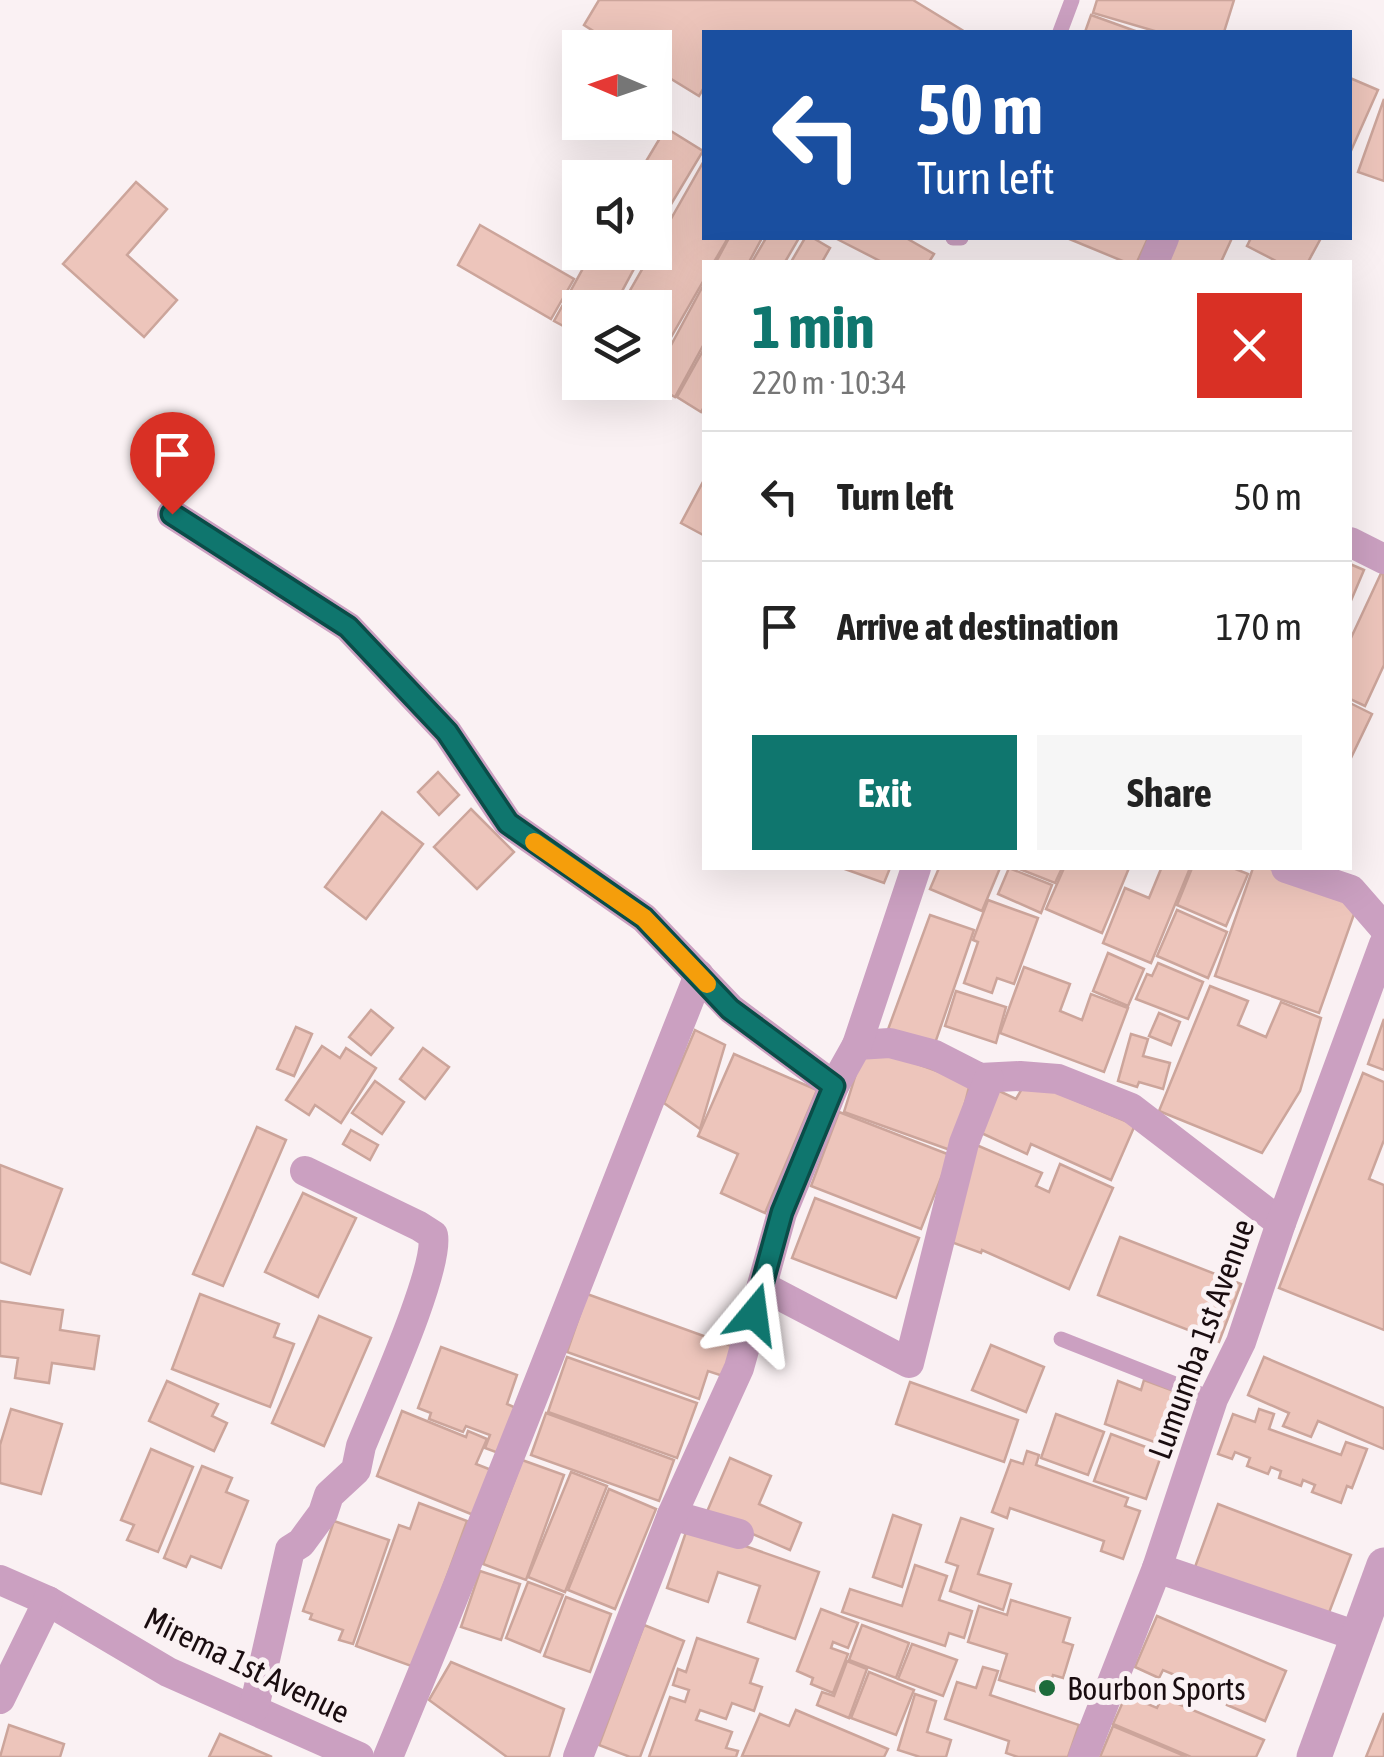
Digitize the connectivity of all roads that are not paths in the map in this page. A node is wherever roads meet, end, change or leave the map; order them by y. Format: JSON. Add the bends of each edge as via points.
{"nodes":[{"id":1,"x":1072,"y":0,"type":"edge"},
{"id":2,"x":1061,"y":30,"type":"edge"},
{"id":3,"x":172,"y":514,"type":"dead end"},
{"id":4,"x":1352,"y":543,"type":"edge"},
{"id":5,"x":1384,"y":559,"type":"edge"},
{"id":6,"x":915,"y":870,"type":"edge"},
{"id":7,"x":1292,"y":870,"type":"edge"},
{"id":8,"x":1384,"y":928,"type":"edge"},
{"id":9,"x":1384,"y":944,"type":"edge"},
{"id":10,"x":699,"y":975,"type":"junction"},
{"id":11,"x":857,"y":1045,"type":"junction"},
{"id":12,"x":988,"y":1078,"type":"junction"},
{"id":13,"x":834,"y":1086,"type":"junction"},
{"id":14,"x":305,"y":1170,"type":"dead end"},
{"id":15,"x":1280,"y":1223,"type":"junction"},
{"id":16,"x":762,"y":1286,"type":"junction"},
{"id":17,"x":1061,"y":1339,"type":"dead end"},
{"id":18,"x":1213,"y":1399,"type":"junction"},
{"id":19,"x":672,"y":1515,"type":"junction"},
{"id":20,"x":738,"y":1534,"type":"dead end"},
{"id":21,"x":1384,"y":1565,"type":"edge"},
{"id":22,"x":1157,"y":1568,"type":"junction"},
{"id":23,"x":0,"y":1580,"type":"edge"},
{"id":24,"x":48,"y":1601,"type":"junction"},
{"id":25,"x":1360,"y":1637,"type":"junction"},
{"id":26,"x":0,"y":1699,"type":"edge"},
{"id":27,"x":254,"y":1708,"type":"junction"},
{"id":28,"x":359,"y":1757,"type":"edge"},
{"id":29,"x":388,"y":1757,"type":"edge"},
{"id":30,"x":578,"y":1757,"type":"edge"},
{"id":31,"x":1084,"y":1757,"type":"edge"},
{"id":32,"x":1314,"y":1757,"type":"edge"}],
"edges":[{"from":1,"to":2,"type":"lane"},
{"from":3,"to":10,"type":"street","via":[[348,627],[447,732],[508,823],[644,918]]},
{"from":4,"to":5,"type":"street"},
{"from":6,"to":11,"type":"street"},
{"from":7,"to":8,"type":"street","via":[[1352,890]]},
{"from":9,"to":15,"type":"street","name":"Lumumba 1st Avenue"},
{"from":10,"to":13,"type":"street","via":[[730,1009]]},
{"from":10,"to":29,"type":"street"},
{"from":11,"to":12,"type":"street","via":[[890,1043]]},
{"from":11,"to":13,"type":"street"},
{"from":12,"to":15,"type":"street","via":[[1058,1079],[1131,1108]]},
{"from":12,"to":16,"type":"street","via":[[964,1143],[910,1363]]},
{"from":13,"to":16,"type":"street","via":[[782,1212]]},
{"from":14,"to":27,"type":"street","via":[[419,1226],[436,1246],[356,1470],[290,1550]]},
{"from":15,"to":18,"type":"street","name":"Lumumba 1st Avenue","via":[[1241,1342]]},
{"from":16,"to":19,"type":"street","via":[[738,1368]]},
{"from":17,"to":18,"type":"lane"},
{"from":18,"to":22,"type":"street","name":"Lumumba 1st Avenue"},
{"from":19,"to":20,"type":"street"},
{"from":19,"to":30,"type":"street"},
{"from":21,"to":25,"type":"street"},
{"from":22,"to":25,"type":"street"},
{"from":22,"to":31,"type":"street","name":"Lumumba 1st Avenue"},
{"from":23,"to":24,"type":"street","name":"Mirema 1st Avenue"},
{"from":24,"to":26,"type":"street"},
{"from":24,"to":27,"type":"street","name":"Mirema 1st Avenue","via":[[168,1672]]},
{"from":25,"to":32,"type":"street"},
{"from":27,"to":28,"type":"street","name":"Mirema 1st Avenue"}]}
